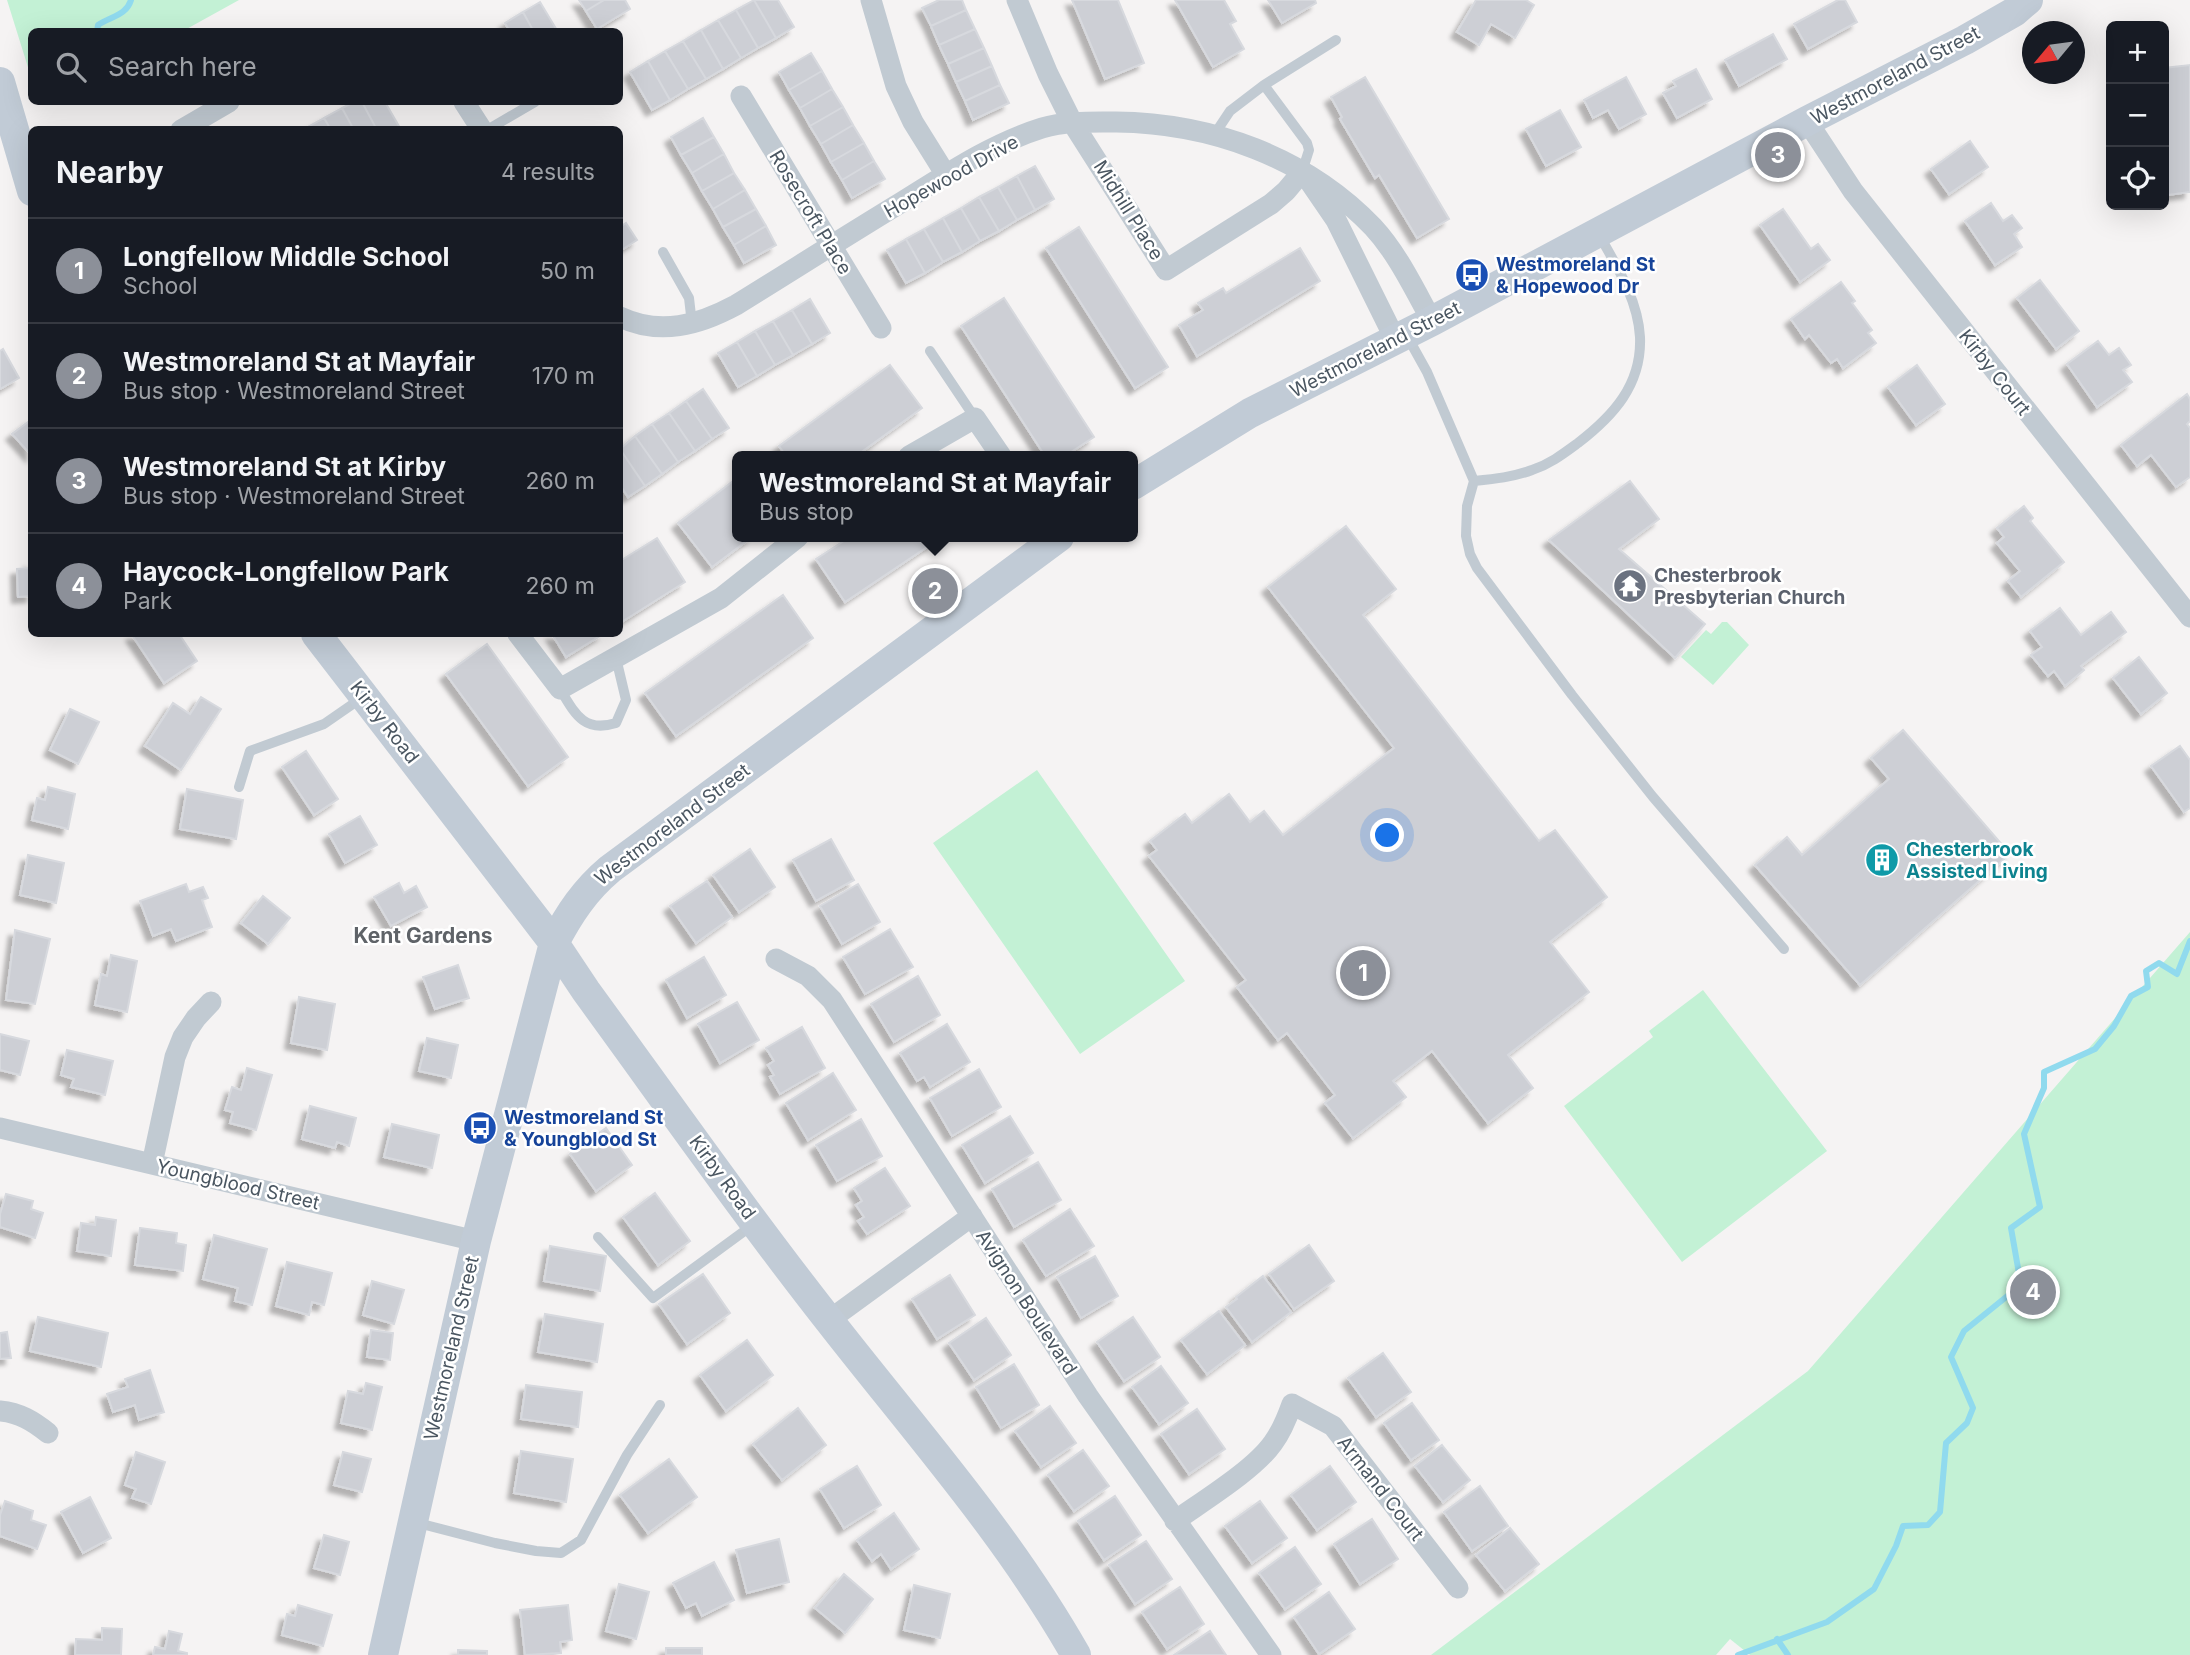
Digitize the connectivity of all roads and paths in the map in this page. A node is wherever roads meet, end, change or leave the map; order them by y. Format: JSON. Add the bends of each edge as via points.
{"nodes":[{"id":1,"x":871,"y":0,"type":"edge"},
{"id":2,"x":1017,"y":0,"type":"edge"},
{"id":3,"x":2028,"y":0,"type":"edge"},
{"id":4,"x":1336,"y":40,"type":"dead end"},
{"id":5,"x":0,"y":82,"type":"edge"},
{"id":6,"x":1264,"y":85,"type":"junction"},
{"id":7,"x":741,"y":96,"type":"dead end"},
{"id":8,"x":224,"y":105,"type":"edge"},
{"id":9,"x":466,"y":105,"type":"edge"},
{"id":10,"x":530,"y":105,"type":"edge"},
{"id":11,"x":1807,"y":121,"type":"junction"},
{"id":12,"x":1072,"y":122,"type":"junction"},
{"id":13,"x":188,"y":126,"type":"edge"},
{"id":14,"x":481,"y":126,"type":"edge"},
{"id":15,"x":491,"y":126,"type":"edge"},
{"id":16,"x":1214,"y":135,"type":"junction"},
{"id":17,"x":1302,"y":172,"type":"junction"},
{"id":18,"x":946,"y":175,"type":"junction"},
{"id":19,"x":28,"y":177,"type":"edge"},
{"id":20,"x":1597,"y":232,"type":"junction"},
{"id":21,"x":831,"y":246,"type":"junction"},
{"id":22,"x":663,"y":252,"type":"dead end"},
{"id":23,"x":623,"y":318,"type":"edge"},
{"id":24,"x":692,"y":324,"type":"junction"},
{"id":25,"x":881,"y":328,"type":"dead end"},
{"id":26,"x":1411,"y":331,"type":"junction"},
{"id":27,"x":930,"y":351,"type":"dead end"},
{"id":28,"x":975,"y":418,"type":"junction"},
{"id":29,"x":918,"y":451,"type":"edge"},
{"id":30,"x":998,"y":451,"type":"edge"},
{"id":31,"x":1474,"y":481,"type":"junction"},
{"id":32,"x":1138,"y":482,"type":"edge"},
{"id":33,"x":792,"y":542,"type":"edge"},
{"id":34,"x":1051,"y":542,"type":"edge"},
{"id":35,"x":2190,"y":617,"type":"edge"},
{"id":36,"x":318,"y":637,"type":"edge"},
{"id":37,"x":520,"y":637,"type":"edge"},
{"id":38,"x":616,"y":658,"type":"junction"},
{"id":39,"x":560,"y":689,"type":"junction"},
{"id":40,"x":366,"y":696,"type":"junction"},
{"id":41,"x":239,"y":787,"type":"dead end"},
{"id":42,"x":554,"y":943,"type":"junction"},
{"id":43,"x":1784,"y":949,"type":"dead end"},
{"id":44,"x":776,"y":960,"type":"dead end"},
{"id":45,"x":211,"y":1002,"type":"dead end"},
{"id":46,"x":0,"y":1128,"type":"edge"},
{"id":47,"x":152,"y":1164,"type":"junction"},
{"id":48,"x":972,"y":1216,"type":"junction"},
{"id":49,"x":756,"y":1223,"type":"junction"},
{"id":50,"x":598,"y":1237,"type":"dead end"},
{"id":51,"x":476,"y":1241,"type":"junction"},
{"id":52,"x":828,"y":1321,"type":"junction"},
{"id":53,"x":660,"y":1405,"type":"dead end"},
{"id":54,"x":0,"y":1411,"type":"edge"},
{"id":55,"x":48,"y":1433,"type":"dead end"},
{"id":56,"x":1175,"y":1521,"type":"junction"},
{"id":57,"x":412,"y":1522,"type":"junction"},
{"id":58,"x":1458,"y":1588,"type":"dead end"},
{"id":59,"x":383,"y":1655,"type":"edge"},
{"id":60,"x":1076,"y":1655,"type":"edge"},
{"id":61,"x":1271,"y":1655,"type":"edge"}],
"edges":[{"from":1,"to":18,"type":"street","via":[[895,86]]},
{"from":2,"to":12,"type":"street","name":"Midhill Place"},
{"from":3,"to":11,"type":"main road","name":"Westmoreland Street","via":[[1965,40]]},
{"from":4,"to":6,"type":"lane"},
{"from":5,"to":19,"type":"main road"},
{"from":6,"to":16,"type":"lane","via":[[1230,111]]},
{"from":6,"to":17,"type":"lane","via":[[1307,143]]},
{"from":7,"to":21,"type":"street","name":"Rosecroft Place"},
{"from":8,"to":13,"type":"street"},
{"from":9,"to":14,"type":"street"},
{"from":10,"to":15,"type":"lane"},
{"from":11,"to":20,"type":"main road","name":"Westmoreland Street"},
{"from":11,"to":35,"type":"street","name":"Kirby Court","via":[[1861,202]]},
{"from":12,"to":16,"type":"street","name":"Hopewood Drive","via":[[1156,124]]},
{"from":12,"to":17,"type":"street","name":"Midhill Place","via":[[1167,270],[1271,204]]},
{"from":12,"to":18,"type":"street","name":"Hopewood Drive","via":[[1009,140]]},
{"from":16,"to":17,"type":"street","name":"Hopewood Drive","via":[[1264,152]]},
{"from":17,"to":26,"type":"street","name":"Hopewood Drive"},
{"from":17,"to":26,"type":"street","name":"Hopewood Drive","via":[[1335,193],[1373,228],[1395,257]]},
{"from":18,"to":21,"type":"street","name":"Hopewood Drive"},
{"from":20,"to":26,"type":"main road","name":"Westmoreland Street"},
{"from":20,"to":31,"type":"lane","via":[[1632,299],[1640,335],[1638,367],[1626,394],[1599,427],[1552,461],[1514,476]]},
{"from":21,"to":24,"type":"street","name":"Hopewood Drive","via":[[736,305]]},
{"from":21,"to":25,"type":"street","name":"Rosecroft Place"},
{"from":22,"to":24,"type":"lane","via":[[689,298]]},
{"from":23,"to":24,"type":"street","name":"Hopewood Drive","via":[[656,327]]},
{"from":26,"to":31,"type":"lane"},
{"from":26,"to":32,"type":"main road","name":"Westmoreland Street","via":[[1244,416]]},
{"from":27,"to":28,"type":"lane"},
{"from":28,"to":29,"type":"street"},
{"from":28,"to":30,"type":"street"},
{"from":31,"to":43,"type":"lane","via":[[1466,536],[1485,580],[1653,797]]},
{"from":33,"to":38,"type":"street","via":[[727,594]]},
{"from":34,"to":42,"type":"main road","name":"Westmoreland Street","via":[[610,869],[581,896]]},
{"from":36,"to":40,"type":"main road","name":"Kirby Road"},
{"from":37,"to":39,"type":"street"},
{"from":38,"to":39,"type":"street"},
{"from":38,"to":39,"type":"lane","via":[[626,700],[616,723],[603,727],[582,720]]},
{"from":40,"to":41,"type":"lane","via":[[324,724],[250,751]]},
{"from":40,"to":42,"type":"main road","name":"Kirby Road"},
{"from":42,"to":49,"type":"main road","name":"Kirby Road"},
{"from":42,"to":51,"type":"main road","name":"Westmoreland Street"},
{"from":44,"to":48,"type":"street","name":"Avignon Boulevard","via":[[808,976],[832,999]]},
{"from":45,"to":47,"type":"street","via":[[183,1037],[175,1057]]},
{"from":46,"to":47,"type":"street","name":"Youngblood Street"},
{"from":47,"to":51,"type":"street","name":"Youngblood Street"},
{"from":48,"to":52,"type":"street"},
{"from":48,"to":56,"type":"street","name":"Avignon Boulevard","via":[[1087,1396]]},
{"from":49,"to":50,"type":"lane","via":[[653,1298]]},
{"from":49,"to":52,"type":"main road","name":"Kirby Road"},
{"from":51,"to":57,"type":"main road","name":"Westmoreland Street"},
{"from":52,"to":60,"type":"main road","name":"Kirby Road","via":[[975,1503]]},
{"from":53,"to":57,"type":"lane","via":[[627,1455],[582,1540],[561,1553]]},
{"from":54,"to":55,"type":"street","via":[[32,1420]]},
{"from":56,"to":58,"type":"street","name":"Armand Court","via":[[1256,1461],[1272,1445],[1292,1404],[1332,1426]]},
{"from":56,"to":61,"type":"street","name":"Avignon Boulevard"},
{"from":57,"to":59,"type":"main road","name":"Westmoreland Street"}]}
